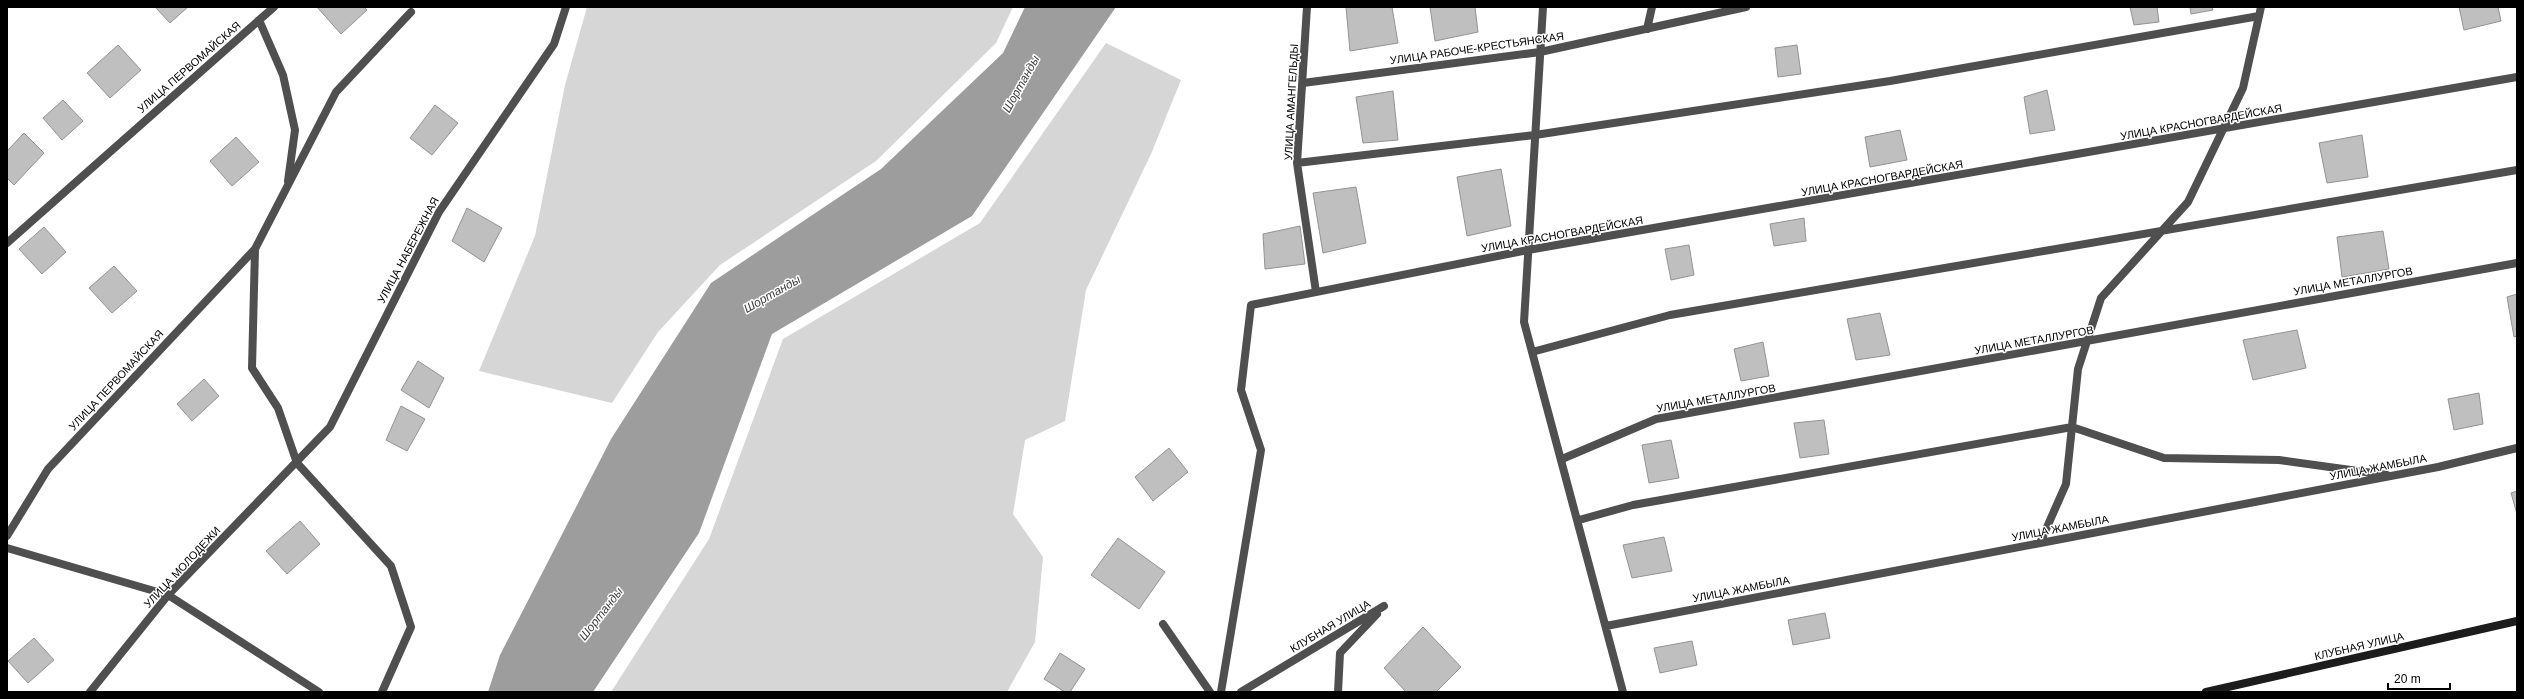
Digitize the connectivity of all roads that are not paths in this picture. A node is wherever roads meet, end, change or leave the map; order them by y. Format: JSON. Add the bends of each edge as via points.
{"nodes":[{"id":1,"x":274,"y":7,"type":"edge"},
{"id":2,"x":566,"y":7,"type":"edge"},
{"id":3,"x":1307,"y":7,"type":"edge"},
{"id":4,"x":1543,"y":7,"type":"edge"},
{"id":5,"x":1652,"y":7,"type":"edge"},
{"id":6,"x":1746,"y":7,"type":"edge"},
{"id":7,"x":2261,"y":7,"type":"edge"},
{"id":8,"x":410,"y":12,"type":"dead end"},
{"id":9,"x":2259,"y":16,"type":"junction"},
{"id":10,"x":259,"y":20,"type":"junction"},
{"id":11,"x":1647,"y":28,"type":"junction"},
{"id":12,"x":1540,"y":52,"type":"junction"},
{"id":13,"x":2517,"y":77,"type":"edge"},
{"id":14,"x":1303,"y":83,"type":"junction"},
{"id":15,"x":2223,"y":129,"type":"junction"},
{"id":16,"x":1535,"y":135,"type":"junction"},
{"id":17,"x":1297,"y":163,"type":"junction"},
{"id":18,"x":2517,"y":170,"type":"edge"},
{"id":19,"x":288,"y":186,"type":"junction"},
{"id":20,"x":2161,"y":231,"type":"junction"},
{"id":21,"x":7,"y":242,"type":"edge"},
{"id":22,"x":254,"y":249,"type":"junction"},
{"id":23,"x":1528,"y":250,"type":"junction"},
{"id":24,"x":2517,"y":263,"type":"edge"},
{"id":25,"x":1316,"y":292,"type":"junction"},
{"id":26,"x":2087,"y":341,"type":"junction"},
{"id":27,"x":1532,"y":352,"type":"junction"},
{"id":28,"x":2072,"y":427,"type":"junction"},
{"id":29,"x":2517,"y":448,"type":"edge"},
{"id":30,"x":1562,"y":458,"type":"junction"},
{"id":31,"x":297,"y":463,"type":"junction"},
{"id":32,"x":2394,"y":476,"type":"junction"},
{"id":33,"x":1579,"y":520,"type":"junction"},
{"id":34,"x":7,"y":536,"type":"edge"},
{"id":35,"x":2040,"y":543,"type":"junction"},
{"id":36,"x":7,"y":548,"type":"edge"},
{"id":37,"x":168,"y":595,"type":"junction"},
{"id":38,"x":2517,"y":621,"type":"edge"},
{"id":39,"x":1163,"y":624,"type":"dead end"},
{"id":40,"x":1606,"y":626,"type":"junction"},
{"id":41,"x":90,"y":692,"type":"edge"},
{"id":42,"x":319,"y":692,"type":"edge"},
{"id":43,"x":382,"y":692,"type":"edge"},
{"id":44,"x":1210,"y":692,"type":"edge"},
{"id":45,"x":1221,"y":692,"type":"edge"},
{"id":46,"x":1241,"y":692,"type":"edge"},
{"id":47,"x":1338,"y":692,"type":"edge"},
{"id":48,"x":1623,"y":692,"type":"edge"},
{"id":49,"x":2206,"y":692,"type":"edge"}],
"edges":[{"from":1,"to":10,"type":"street","name":"УЛИЦА ПЕРВОМАЙСКАЯ"},
{"from":2,"to":31,"type":"street","name":"УЛИЦА НАБЕРЕЖНАЯ","via":[[554,44],[439,212],[330,427]]},
{"from":3,"to":14,"type":"street","name":"УЛИЦА АМАНГЕЛЬДЫ"},
{"from":4,"to":12,"type":"street"},
{"from":5,"to":11,"type":"street"},
{"from":6,"to":11,"type":"street","name":"УЛИЦА РАБОЧЕ-КРЕСТЬЯНСКАЯ"},
{"from":7,"to":9,"type":"street"},
{"from":8,"to":19,"type":"street","name":"УЛИЦА ПЕРВОМАЙСКАЯ","via":[[336,92]]},
{"from":9,"to":15,"type":"street","via":[[2242,88]]},
{"from":9,"to":16,"type":"street","via":[[1890,81]]},
{"from":10,"to":19,"type":"street","name":"УЛИЦА ПЕРВОМАЙСКАЯ","via":[[282,75],[295,130]]},
{"from":10,"to":21,"type":"street","name":"УЛИЦА ПЕРВОМАЙСКАЯ"},
{"from":11,"to":12,"type":"street","name":"УЛИЦА РАБОЧЕ-КРЕСТЬЯНСКАЯ"},
{"from":12,"to":14,"type":"street","name":"УЛИЦА РАБОЧЕ-КРЕСТЬЯНСКАЯ"},
{"from":12,"to":16,"type":"street"},
{"from":13,"to":15,"type":"street","name":"УЛИЦА КРАСНОГВАРДЕЙСКАЯ"},
{"from":14,"to":17,"type":"street","name":"УЛИЦА АМАНГЕЛЬДЫ"},
{"from":15,"to":20,"type":"street","via":[[2188,202]]},
{"from":15,"to":23,"type":"street","name":"УЛИЦА КРАСНОГВАРДЕЙСКАЯ"},
{"from":16,"to":17,"type":"street"},
{"from":16,"to":23,"type":"street"},
{"from":17,"to":25,"type":"street","name":"УЛИЦА АМАНГЕЛЬДЫ"},
{"from":18,"to":20,"type":"street"},
{"from":19,"to":22,"type":"street","name":"УЛИЦА ПЕРВОМАЙСКАЯ"},
{"from":20,"to":26,"type":"street","via":[[2101,298]]},
{"from":20,"to":27,"type":"street","via":[[1670,315]]},
{"from":22,"to":31,"type":"street","name":"УЛИЦА ПЕРВОМАЙСКАЯ","via":[[252,368],[278,408]]},
{"from":22,"to":34,"type":"street","name":"УЛИЦА ПЕРВОМАЙСКАЯ","via":[[48,468]]},
{"from":23,"to":25,"type":"street","name":"УЛИЦА КРАСНОГВАРДЕЙСКАЯ"},
{"from":23,"to":27,"type":"street","via":[[1524,322]]},
{"from":24,"to":26,"type":"street","name":"УЛИЦА МЕТАЛЛУРГОВ"},
{"from":25,"to":45,"type":"street","name":"УЛИЦА КРАСНОГВАРДЕЙСКАЯ","via":[[1251,305],[1241,390],[1261,450]]},
{"from":26,"to":28,"type":"street","via":[[2078,369]]},
{"from":26,"to":30,"type":"street","name":"УЛИЦА МЕТАЛЛУРГОВ","via":[[1656,420]]},
{"from":27,"to":30,"type":"street"},
{"from":28,"to":32,"type":"street","via":[[2164,458],[2279,460]]},
{"from":28,"to":33,"type":"street","via":[[1633,505]]},
{"from":28,"to":35,"type":"street","via":[[2066,484]]},
{"from":29,"to":32,"type":"street","name":"УЛИЦА ЖАМБЫЛА"},
{"from":30,"to":33,"type":"street"},
{"from":31,"to":37,"type":"street","name":"УЛИЦА МОЛОДЕЖИ"},
{"from":31,"to":43,"type":"street","via":[[391,566],[410,627]]},
{"from":32,"to":35,"type":"street","name":"УЛИЦА ЖАМБЫЛА"},
{"from":33,"to":40,"type":"street"},
{"from":35,"to":40,"type":"street","name":"УЛИЦА ЖАМБЫЛА"},
{"from":36,"to":37,"type":"street"},
{"from":37,"to":41,"type":"street","name":"УЛИЦА МОЛОДЕЖИ"},
{"from":37,"to":42,"type":"street"},
{"from":38,"to":49,"type":"street","name":"КЛУБНАЯ УЛИЦА"},
{"from":39,"to":44,"type":"street"},
{"from":40,"to":48,"type":"street"},
{"from":46,"to":47,"type":"street","name":"КЛУБНАЯ УЛИЦА","via":[[1384,606],[1340,653]]}]}
